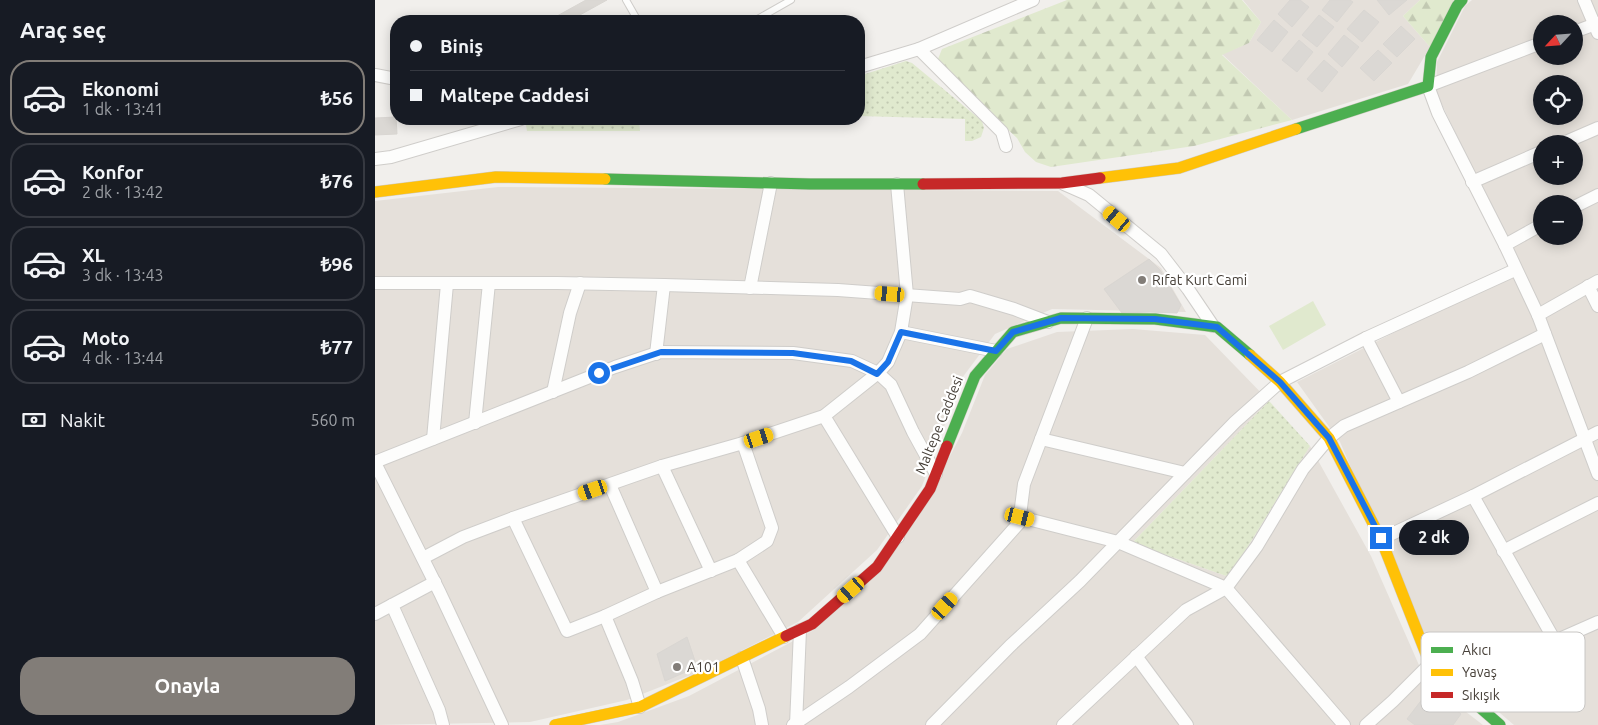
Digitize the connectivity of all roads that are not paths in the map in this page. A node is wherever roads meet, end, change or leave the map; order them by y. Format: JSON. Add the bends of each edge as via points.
{"nodes":[{"id":1,"x":626,"y":0,"type":"edge"},
{"id":2,"x":791,"y":0,"type":"edge"},
{"id":3,"x":1033,"y":0,"type":"edge"},
{"id":4,"x":1462,"y":0,"type":"edge"},
{"id":5,"x":1584,"y":0,"type":"edge"},
{"id":6,"x":635,"y":15,"type":"edge"},
{"id":7,"x":764,"y":15,"type":"edge"},
{"id":8,"x":1597,"y":27,"type":"edge"},
{"id":9,"x":1583,"y":30,"type":"edge"},
{"id":10,"x":1533,"y":46,"type":"edge"},
{"id":11,"x":919,"y":49,"type":"junction"},
{"id":12,"x":865,"y":65,"type":"edge"},
{"id":13,"x":375,"y":75,"type":"edge"},
{"id":14,"x":390,"y":78,"type":"edge"},
{"id":15,"x":1428,"y":86,"type":"junction"},
{"id":16,"x":500,"y":125,"type":"edge"},
{"id":17,"x":1598,"y":128,"type":"edge"},
{"id":18,"x":1582,"y":135,"type":"edge"},
{"id":19,"x":1007,"y":146,"type":"dead end"},
{"id":20,"x":1533,"y":155,"type":"edge"},
{"id":21,"x":375,"y":159,"type":"edge"},
{"id":22,"x":1472,"y":182,"type":"junction"},
{"id":23,"x":771,"y":183,"type":"junction"},
{"id":24,"x":1062,"y":183,"type":"junction"},
{"id":25,"x":897,"y":184,"type":"junction"},
{"id":26,"x":375,"y":192,"type":"edge"},
{"id":27,"x":1598,"y":195,"type":"edge"},
{"id":28,"x":1583,"y":202,"type":"edge"},
{"id":29,"x":1533,"y":229,"type":"edge"},
{"id":30,"x":1505,"y":245,"type":"junction"},
{"id":31,"x":1515,"y":270,"type":"junction"},
{"id":32,"x":375,"y":283,"type":"edge"},
{"id":33,"x":580,"y":283,"type":"junction"},
{"id":34,"x":1593,"y":283,"type":"edge"},
{"id":35,"x":447,"y":284,"type":"junction"},
{"id":36,"x":489,"y":284,"type":"junction"},
{"id":37,"x":664,"y":285,"type":"junction"},
{"id":38,"x":750,"y":288,"type":"junction"},
{"id":39,"x":907,"y":295,"type":"junction"},
{"id":40,"x":1598,"y":306,"type":"edge"},
{"id":41,"x":1538,"y":315,"type":"junction"},
{"id":42,"x":1087,"y":318,"type":"junction"},
{"id":43,"x":1048,"y":322,"type":"junction"},
{"id":44,"x":1213,"y":326,"type":"junction"},
{"id":45,"x":901,"y":332,"type":"junction"},
{"id":46,"x":1545,"y":334,"type":"junction"},
{"id":47,"x":1367,"y":338,"type":"junction"},
{"id":48,"x":996,"y":351,"type":"junction"},
{"id":49,"x":656,"y":354,"type":"junction"},
{"id":50,"x":877,"y":374,"type":"junction"},
{"id":51,"x":1280,"y":382,"type":"junction"},
{"id":52,"x":553,"y":392,"type":"junction"},
{"id":53,"x":1399,"y":402,"type":"junction"},
{"id":54,"x":825,"y":416,"type":"junction"},
{"id":55,"x":475,"y":423,"type":"junction"},
{"id":56,"x":1598,"y":432,"type":"edge"},
{"id":57,"x":1329,"y":438,"type":"junction"},
{"id":58,"x":433,"y":439,"type":"junction"},
{"id":59,"x":1041,"y":439,"type":"junction"},
{"id":60,"x":1584,"y":439,"type":"junction"},
{"id":61,"x":743,"y":443,"type":"junction"},
{"id":62,"x":375,"y":462,"type":"edge"},
{"id":63,"x":662,"y":466,"type":"junction"},
{"id":64,"x":1185,"y":473,"type":"junction"},
{"id":65,"x":936,"y":474,"type":"junction"},
{"id":66,"x":1598,"y":474,"type":"edge"},
{"id":67,"x":610,"y":485,"type":"junction"},
{"id":68,"x":1473,"y":496,"type":"junction"},
{"id":69,"x":1598,"y":503,"type":"edge"},
{"id":70,"x":1020,"y":517,"type":"junction"},
{"id":71,"x":513,"y":518,"type":"junction"},
{"id":72,"x":898,"y":537,"type":"junction"},
{"id":73,"x":1381,"y":538,"type":"junction"},
{"id":74,"x":1118,"y":542,"type":"junction"},
{"id":75,"x":1503,"y":551,"type":"junction"},
{"id":76,"x":423,"y":558,"type":"junction"},
{"id":77,"x":738,"y":560,"type":"junction"},
{"id":78,"x":711,"y":570,"type":"junction"},
{"id":79,"x":435,"y":582,"type":"junction"},
{"id":80,"x":1226,"y":588,"type":"junction"},
{"id":81,"x":657,"y":592,"type":"junction"},
{"id":82,"x":392,"y":605,"type":"junction"},
{"id":83,"x":375,"y":614,"type":"edge"},
{"id":84,"x":605,"y":616,"type":"junction"},
{"id":85,"x":1598,"y":622,"type":"edge"},
{"id":86,"x":799,"y":630,"type":"junction"},
{"id":87,"x":1550,"y":632,"type":"edge"},
{"id":88,"x":1575,"y":632,"type":"edge"},
{"id":89,"x":784,"y":637,"type":"junction"},
{"id":90,"x":1421,"y":641,"type":"edge"},
{"id":91,"x":1136,"y":656,"type":"junction"},
{"id":92,"x":742,"y":658,"type":"junction"},
{"id":93,"x":1421,"y":673,"type":"edge"},
{"id":94,"x":641,"y":707,"type":"junction"},
{"id":95,"x":1485,"y":712,"type":"edge"},
{"id":96,"x":1185,"y":724,"type":"edge"},
{"id":97,"x":443,"y":725,"type":"edge"},
{"id":98,"x":501,"y":725,"type":"edge"},
{"id":99,"x":555,"y":725,"type":"edge"},
{"id":100,"x":762,"y":725,"type":"edge"},
{"id":101,"x":795,"y":725,"type":"edge"},
{"id":102,"x":932,"y":725,"type":"edge"},
{"id":103,"x":1063,"y":725,"type":"edge"},
{"id":104,"x":1344,"y":725,"type":"edge"},
{"id":105,"x":1366,"y":725,"type":"edge"},
{"id":106,"x":1500,"y":725,"type":"edge"}],
"edges":[{"from":1,"to":6,"type":"lane"},
{"from":2,"to":7,"type":"lane"},
{"from":3,"to":11,"type":"street"},
{"from":4,"to":15,"type":"street","via":[[1431,57]]},
{"from":5,"to":8,"type":"street"},
{"from":8,"to":9,"type":"street"},
{"from":10,"to":15,"type":"street"},
{"from":11,"to":12,"type":"street"},
{"from":11,"to":19,"type":"street","via":[[1002,132]]},
{"from":13,"to":14,"type":"street"},
{"from":15,"to":22,"type":"street"},
{"from":15,"to":24,"type":"street","via":[[1179,168]]},
{"from":16,"to":21,"type":"street"},
{"from":17,"to":18,"type":"street"},
{"from":20,"to":22,"type":"street"},
{"from":22,"to":30,"type":"street"},
{"from":23,"to":25,"type":"street"},
{"from":23,"to":26,"type":"street","via":[[496,177]]},
{"from":23,"to":38,"type":"street"},
{"from":24,"to":25,"type":"street"},
{"from":24,"to":44,"type":"street","via":[[1089,195],[1161,254]]},
{"from":25,"to":39,"type":"street"},
{"from":27,"to":28,"type":"street"},
{"from":29,"to":30,"type":"street"},
{"from":30,"to":31,"type":"street"},
{"from":31,"to":41,"type":"street"},
{"from":31,"to":47,"type":"street"},
{"from":32,"to":35,"type":"street"},
{"from":33,"to":36,"type":"street"},
{"from":33,"to":37,"type":"street"},
{"from":33,"to":52,"type":"street"},
{"from":34,"to":40,"type":"street"},
{"from":34,"to":41,"type":"street"},
{"from":35,"to":36,"type":"street"},
{"from":35,"to":58,"type":"street"},
{"from":36,"to":55,"type":"street"},
{"from":37,"to":38,"type":"street"},
{"from":37,"to":49,"type":"street"},
{"from":38,"to":39,"type":"street"},
{"from":39,"to":43,"type":"street","via":[[960,299],[970,296]]},
{"from":39,"to":45,"type":"street"},
{"from":41,"to":46,"type":"street"},
{"from":42,"to":43,"type":"street","name":"Maltepe Caddesi","via":[[1061,318]]},
{"from":42,"to":44,"type":"street","name":"Maltepe Caddesi","via":[[1155,319]]},
{"from":42,"to":59,"type":"street"},
{"from":43,"to":48,"type":"street","name":"Maltepe Caddesi","via":[[1013,332]]},
{"from":44,"to":51,"type":"street","name":"Maltepe Caddesi"},
{"from":45,"to":48,"type":"street"},
{"from":45,"to":50,"type":"street","via":[[888,362]]},
{"from":46,"to":53,"type":"street"},
{"from":46,"to":60,"type":"street"},
{"from":47,"to":51,"type":"street"},
{"from":47,"to":53,"type":"street"},
{"from":48,"to":65,"type":"street","name":"Maltepe Caddesi","via":[[975,376]]},
{"from":49,"to":50,"type":"street","via":[[793,353],[851,361]]},
{"from":49,"to":52,"type":"street"},
{"from":50,"to":54,"type":"street"},
{"from":50,"to":65,"type":"street","via":[[891,385]]},
{"from":51,"to":57,"type":"street","name":"Maltepe Caddesi"},
{"from":51,"to":64,"type":"street"},
{"from":52,"to":55,"type":"street"},
{"from":53,"to":57,"type":"street","via":[[1344,426]]},
{"from":54,"to":61,"type":"street"},
{"from":54,"to":72,"type":"street"},
{"from":55,"to":58,"type":"street"},
{"from":56,"to":60,"type":"street"},
{"from":57,"to":73,"type":"street","name":"Maltepe Caddesi"},
{"from":57,"to":80,"type":"street","via":[[1303,470],[1257,546]]},
{"from":58,"to":62,"type":"street"},
{"from":59,"to":64,"type":"street"},
{"from":59,"to":70,"type":"street","via":[[1024,484]]},
{"from":60,"to":66,"type":"street"},
{"from":60,"to":68,"type":"street"},
{"from":61,"to":63,"type":"street"},
{"from":61,"to":77,"type":"street","via":[[772,528],[767,542]]},
{"from":62,"to":76,"type":"street"},
{"from":63,"to":67,"type":"street"},
{"from":63,"to":78,"type":"street"},
{"from":64,"to":74,"type":"street"},
{"from":65,"to":72,"type":"street","name":"Maltepe Caddesi","via":[[930,489]]},
{"from":67,"to":71,"type":"street"},
{"from":67,"to":81,"type":"street"},
{"from":68,"to":73,"type":"street"},
{"from":68,"to":75,"type":"street"},
{"from":69,"to":75,"type":"street"},
{"from":70,"to":74,"type":"street"},
{"from":70,"to":101,"type":"street","via":[[1019,523],[920,634]]},
{"from":71,"to":76,"type":"street","via":[[463,537]]},
{"from":71,"to":84,"type":"street","via":[[567,631]]},
{"from":72,"to":86,"type":"street","name":"Maltepe Caddesi","via":[[877,567],[812,624]]},
{"from":73,"to":90,"type":"street","name":"Maltepe Caddesi"},
{"from":74,"to":80,"type":"street"},
{"from":74,"to":102,"type":"street"},
{"from":75,"to":87,"type":"street"},
{"from":76,"to":79,"type":"street"},
{"from":77,"to":78,"type":"street"},
{"from":77,"to":89,"type":"street"},
{"from":78,"to":81,"type":"street"},
{"from":79,"to":82,"type":"street"},
{"from":79,"to":98,"type":"street"},
{"from":80,"to":91,"type":"street","via":[[1185,610]]},
{"from":80,"to":104,"type":"street"},
{"from":81,"to":84,"type":"street"},
{"from":82,"to":83,"type":"street"},
{"from":82,"to":97,"type":"street"},
{"from":84,"to":94,"type":"street"},
{"from":85,"to":88,"type":"street"},
{"from":86,"to":89,"type":"street","name":"Maltepe Caddesi"},
{"from":86,"to":101,"type":"street"},
{"from":89,"to":92,"type":"street","name":"Maltepe Caddesi"},
{"from":91,"to":96,"type":"street"},
{"from":91,"to":103,"type":"street"},
{"from":92,"to":94,"type":"street","name":"Maltepe Caddesi"},
{"from":92,"to":100,"type":"street"},
{"from":93,"to":105,"type":"street"},
{"from":94,"to":99,"type":"street","name":"Maltepe Caddesi"},
{"from":95,"to":106,"type":"street","name":"Maltepe Caddesi"}]}
